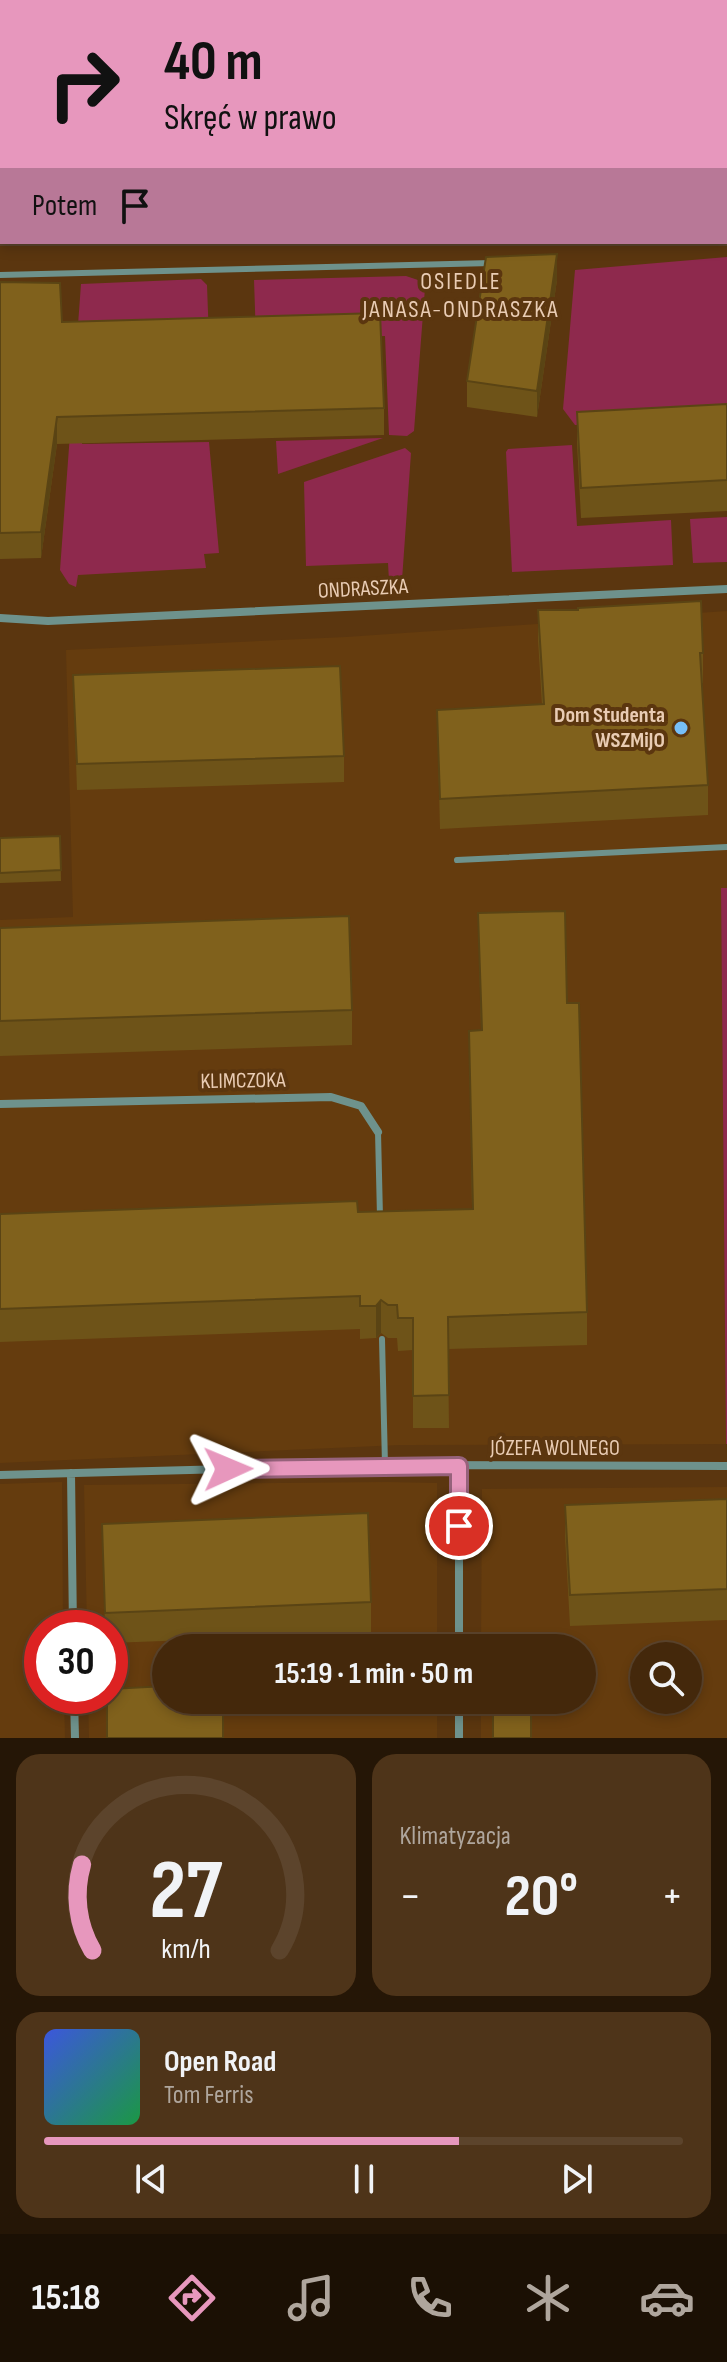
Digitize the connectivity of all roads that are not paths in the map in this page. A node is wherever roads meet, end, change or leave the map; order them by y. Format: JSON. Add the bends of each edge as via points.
{"nodes":[{"id":1,"x":499,"y":263,"type":"edge"},
{"id":2,"x":0,"y":275,"type":"edge"},
{"id":3,"x":727,"y":589,"type":"edge"},
{"id":4,"x":0,"y":618,"type":"edge"},
{"id":5,"x":727,"y":847,"type":"edge"},
{"id":6,"x":457,"y":860,"type":"dead end"},
{"id":7,"x":0,"y":1104,"type":"edge"},
{"id":8,"x":378,"y":1132,"type":"joint"},
{"id":9,"x":380,"y":1226,"type":"edge"},
{"id":10,"x":382,"y":1339,"type":"dead end"},
{"id":11,"x":385,"y":1465,"type":"junction"},
{"id":12,"x":459,"y":1466,"type":"junction"},
{"id":13,"x":727,"y":1466,"type":"edge"},
{"id":14,"x":71,"y":1473,"type":"junction"},
{"id":15,"x":0,"y":1475,"type":"edge"},
{"id":16,"x":73,"y":1610,"type":"edge"},
{"id":17,"x":459,"y":1634,"type":"edge"},
{"id":18,"x":74,"y":1714,"type":"edge"},
{"id":19,"x":459,"y":1714,"type":"edge"},
{"id":20,"x":75,"y":1738,"type":"edge"},
{"id":21,"x":459,"y":1738,"type":"edge"}],
"edges":[{"from":1,"to":2,"type":"lane"},
{"from":3,"to":4,"type":"street","name":"ONDRASZKA","via":[[78,620]]},
{"from":5,"to":6,"type":"lane"},
{"from":7,"to":8,"type":"street","name":"KLIMCZOKA","via":[[331,1097],[361,1106]]},
{"from":8,"to":9,"type":"lane","name":"KLIMCZOKA"},
{"from":10,"to":11,"type":"lane"},
{"from":11,"to":12,"type":"street","name":"JÓZEFA WOLNEGO"},
{"from":11,"to":14,"type":"street","name":"JÓZEFA WOLNEGO"},
{"from":12,"to":13,"type":"street","name":"JÓZEFA WOLNEGO"},
{"from":12,"to":17,"type":"street"},
{"from":14,"to":15,"type":"street","name":"JÓZEFA WOLNEGO"},
{"from":14,"to":16,"type":"street"},
{"from":18,"to":20,"type":"street"},
{"from":19,"to":21,"type":"street"}]}
